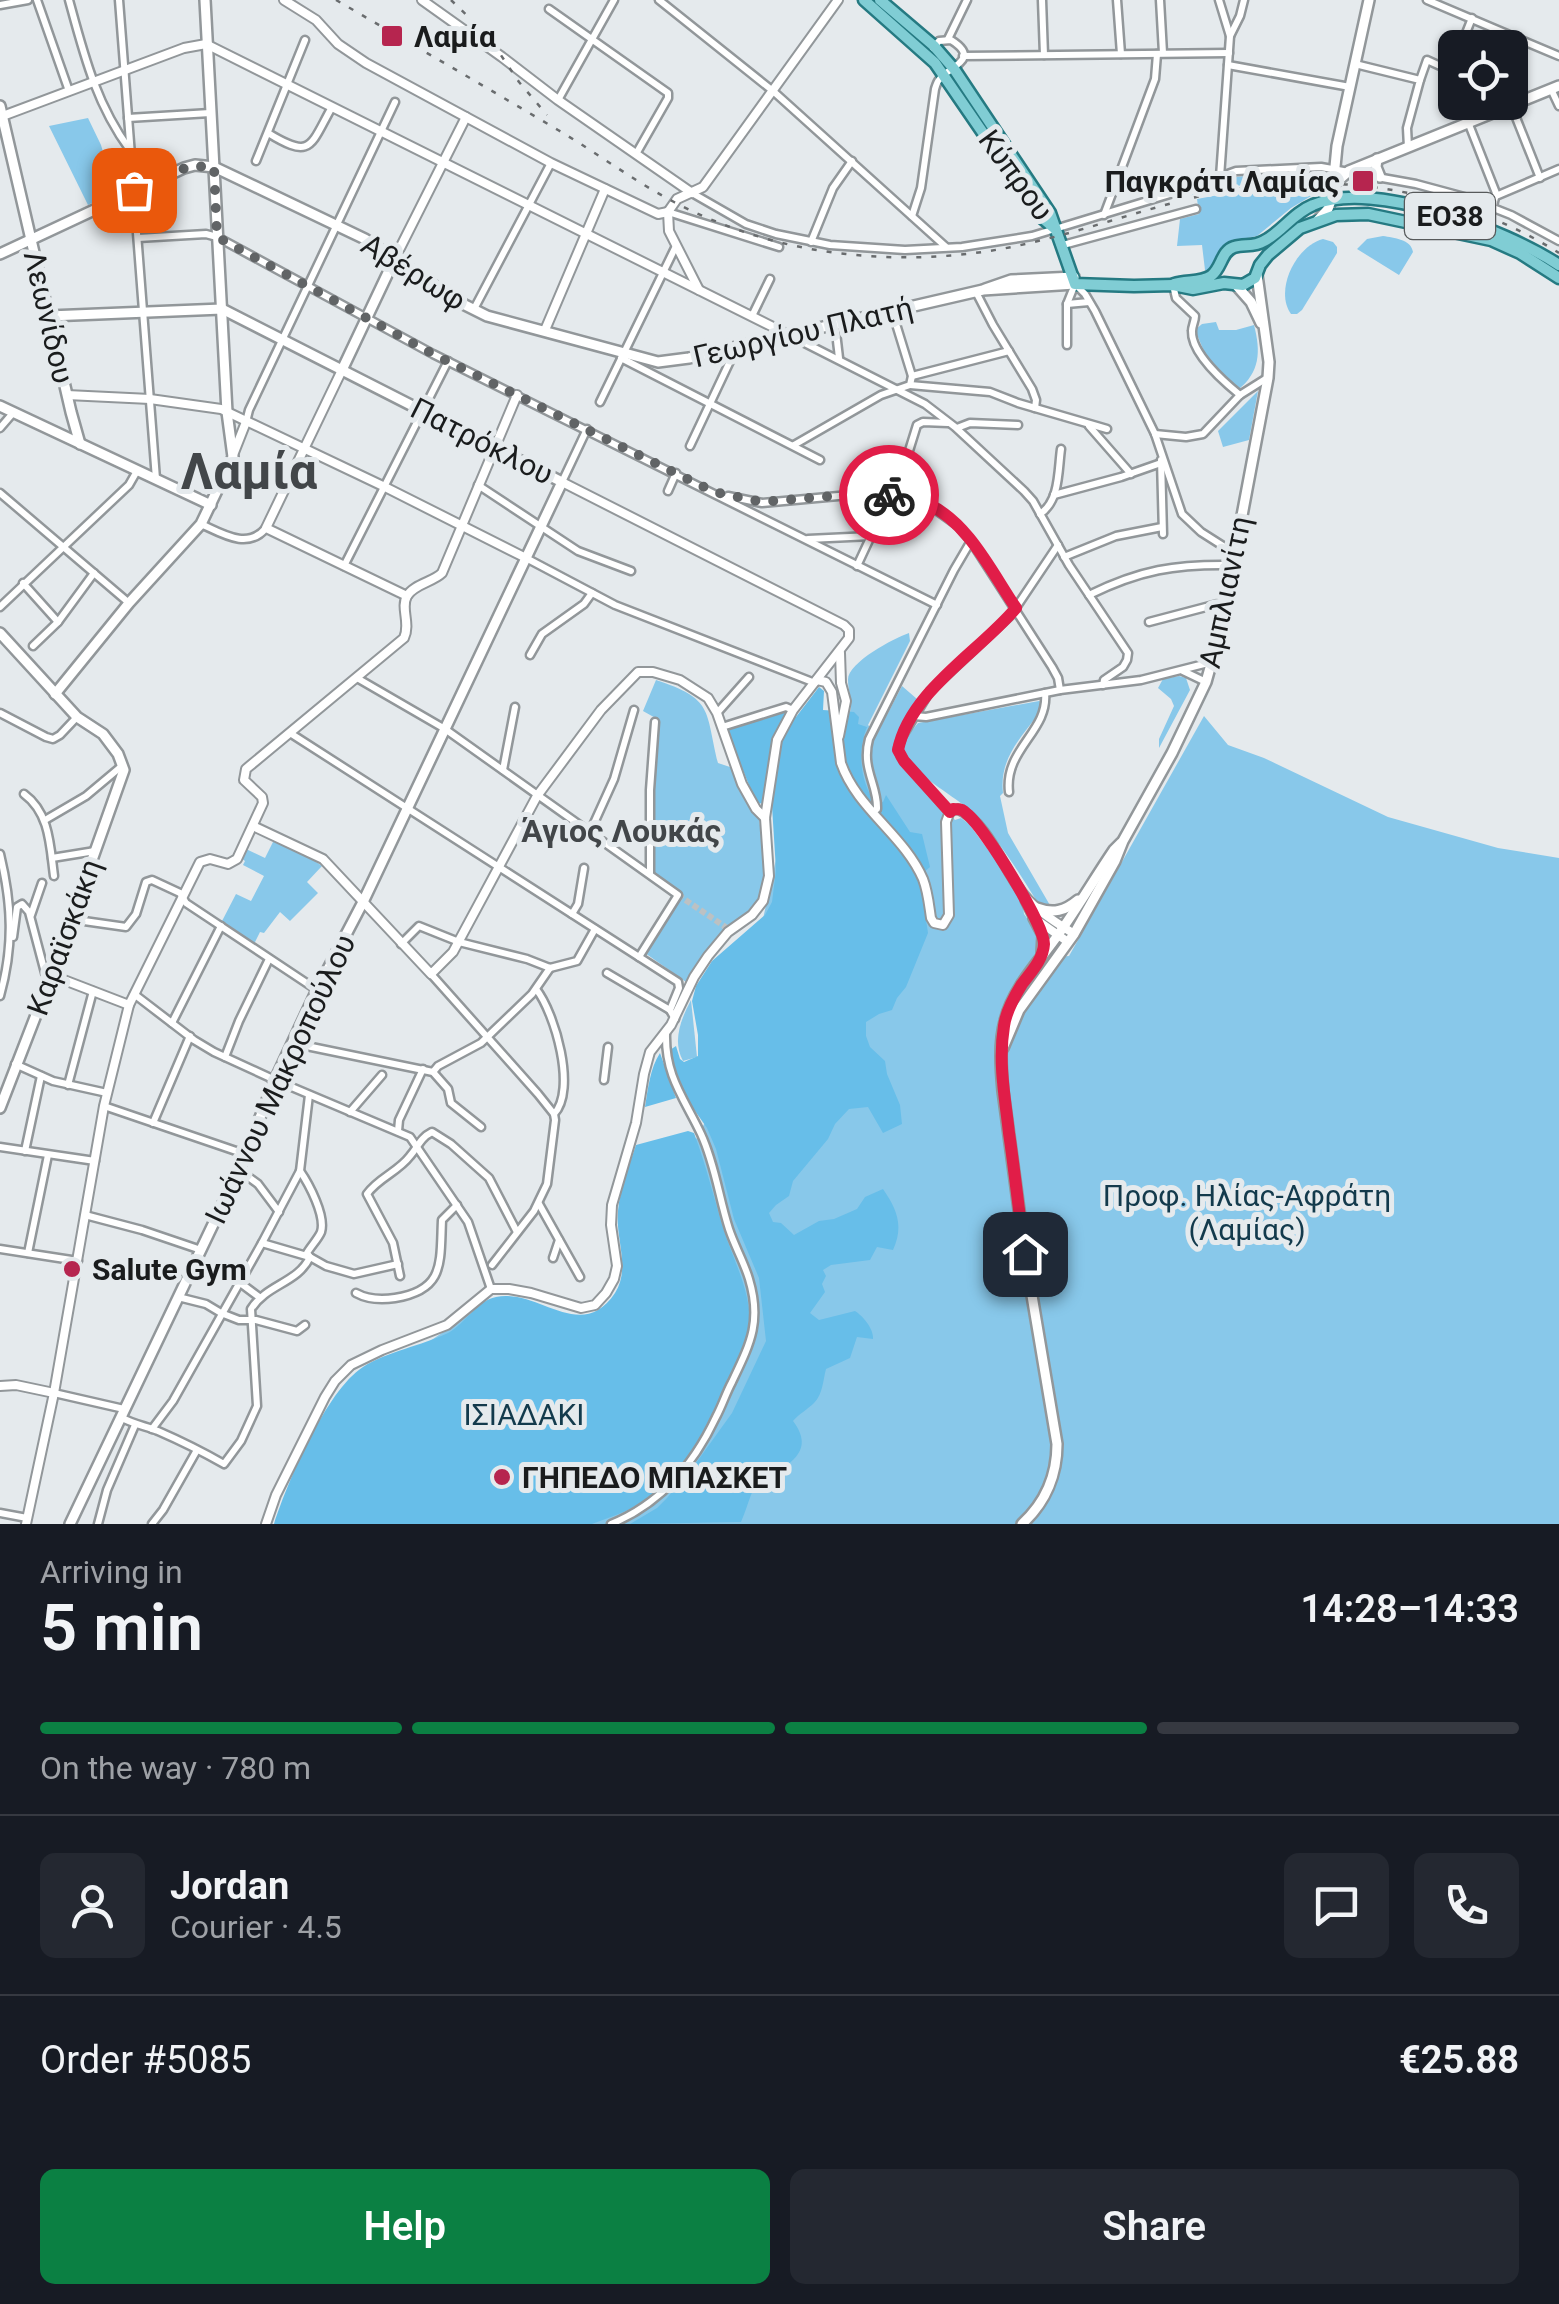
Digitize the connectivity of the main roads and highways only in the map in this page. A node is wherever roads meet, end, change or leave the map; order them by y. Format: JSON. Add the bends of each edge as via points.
{"nodes":[{"id":1,"x":205,"y":0,"type":"edge"},
{"id":2,"x":864,"y":0,"type":"edge"},
{"id":3,"x":880,"y":0,"type":"edge"},
{"id":4,"x":1369,"y":0,"type":"edge"},
{"id":5,"x":949,"y":72,"type":"junction"},
{"id":6,"x":1555,"y":87,"type":"edge"},
{"id":7,"x":1528,"y":96,"type":"edge"},
{"id":8,"x":1,"y":113,"type":"edge"},
{"id":9,"x":1472,"y":120,"type":"edge"},
{"id":10,"x":1377,"y":159,"type":"junction"},
{"id":11,"x":214,"y":167,"type":"junction"},
{"id":12,"x":1380,"y":177,"type":"road end"},
{"id":13,"x":1334,"y":184,"type":"junction"},
{"id":14,"x":1332,"y":198,"type":"junction"},
{"id":15,"x":1318,"y":220,"type":"junction"},
{"id":16,"x":31,"y":239,"type":"junction"},
{"id":17,"x":1242,"y":246,"type":"junction"},
{"id":18,"x":0,"y":254,"type":"edge"},
{"id":19,"x":395,"y":258,"type":"junction"},
{"id":20,"x":1221,"y":264,"type":"junction"},
{"id":21,"x":1559,"y":265,"type":"edge"},
{"id":22,"x":1259,"y":270,"type":"junction"},
{"id":23,"x":1559,"y":278,"type":"edge"},
{"id":24,"x":1074,"y":280,"type":"junction"},
{"id":25,"x":1174,"y":284,"type":"junction"},
{"id":26,"x":1233,"y":284,"type":"junction"},
{"id":27,"x":222,"y":308,"type":"junction"},
{"id":28,"x":49,"y":316,"type":"junction"},
{"id":29,"x":1262,"y":326,"type":"junction"},
{"id":30,"x":622,"y":355,"type":"joint"},
{"id":31,"x":342,"y":370,"type":"junction"},
{"id":32,"x":0,"y":406,"type":"edge"},
{"id":33,"x":71,"y":412,"type":"junction"},
{"id":34,"x":51,"y":430,"type":"junction"},
{"id":35,"x":80,"y":444,"type":"junction"},
{"id":36,"x":562,"y":482,"type":"joint"},
{"id":37,"x":211,"y":505,"type":"junction"},
{"id":38,"x":0,"y":634,"type":"edge"},
{"id":39,"x":54,"y":694,"type":"junction"},
{"id":40,"x":1123,"y":842,"type":"junction"},
{"id":41,"x":1086,"y":891,"type":"junction"},
{"id":42,"x":1040,"y":960,"type":"junction"},
{"id":43,"x":1002,"y":1048,"type":"junction"},
{"id":44,"x":0,"y":1108,"type":"edge"},
{"id":45,"x":70,"y":1524,"type":"edge"},
{"id":46,"x":1022,"y":1524,"type":"edge"}],
"edges":[{"from":1,"to":11,"type":"main road"},
{"from":2,"to":5,"type":"main road","name":"Κύπρου"},
{"from":3,"to":5,"type":"main road","name":"Κύπρου","via":[[934,46]]},
{"from":4,"to":13,"type":"main road"},
{"from":5,"to":24,"type":"main road","name":"Κύπρου","via":[[1050,213]]},
{"from":6,"to":7,"type":"main road"},
{"from":8,"to":16,"type":"main road","name":"Λεωνίδου"},
{"from":9,"to":10,"type":"main road"},
{"from":10,"to":12,"type":"main road"},
{"from":10,"to":13,"type":"main road"},
{"from":11,"to":16,"type":"main road","via":[[190,166]]},
{"from":11,"to":19,"type":"main road","name":"Αβέρωφ","number":"ΕΟ38"},
{"from":11,"to":27,"type":"main road"},
{"from":13,"to":14,"type":"main road"},
{"from":14,"to":15,"type":"main road"},
{"from":14,"to":17,"type":"main road","number":"ΕΟ38","via":[[1302,210],[1262,243]]},
{"from":14,"to":21,"type":"main road","number":"ΕΟ38","via":[[1386,201],[1451,216],[1513,238]]},
{"from":15,"to":22,"type":"main road","number":"ΕΟ38","via":[[1290,236]]},
{"from":15,"to":23,"type":"main road","number":"ΕΟ38","via":[[1368,214],[1483,238]]},
{"from":16,"to":18,"type":"main road"},
{"from":16,"to":28,"type":"main road","name":"Λεωνίδου"},
{"from":17,"to":20,"type":"main road","number":"ΕΟ38","via":[[1228,251]]},
{"from":17,"to":22,"type":"main road","via":[[1254,252]]},
{"from":19,"to":30,"type":"main road","name":"Αβέρωφ","number":"ΕΟ38","via":[[474,310]]},
{"from":19,"to":31,"type":"main road"},
{"from":20,"to":25,"type":"main road","name":"Γεωργίου Πλατή","number":"ΕΟ38","via":[[1206,279]]},
{"from":20,"to":26,"type":"main road"},
{"from":22,"to":26,"type":"main road","number":"ΕΟ38","via":[[1247,284]]},
{"from":22,"to":29,"type":"main road","name":"Αμπλιανίτη"},
{"from":24,"to":25,"type":"main road","name":"Γεωργίου Πλατή","number":"ΕΟ38"},
{"from":24,"to":30,"type":"main road","name":"Γεωργίου Πλατή","number":"ΕΟ38","via":[[1011,280],[680,360]]},
{"from":25,"to":26,"type":"main road","name":"Γεωργίου Πλατή","number":"ΕΟ38"},
{"from":26,"to":29,"type":"main road","name":"Αμπλιανίτη"},
{"from":27,"to":28,"type":"main road","name":"Πατρόκλου"},
{"from":27,"to":31,"type":"main road","name":"Πατρόκλου"},
{"from":27,"to":37,"type":"main road","via":[[232,456]]},
{"from":28,"to":33,"type":"main road","name":"Λεωνίδου"},
{"from":29,"to":40,"type":"main road","name":"Αμπλιανίτη","via":[[1268,378],[1212,662]]},
{"from":31,"to":36,"type":"main road","name":"Πατρόκλου"},
{"from":32,"to":34,"type":"main road"},
{"from":33,"to":34,"type":"main road","name":"Λεωνίδου"},
{"from":33,"to":35,"type":"main road","name":"Λεωνίδου"},
{"from":34,"to":35,"type":"main road"},
{"from":35,"to":37,"type":"main road"},
{"from":36,"to":45,"type":"main road","name":"Ιωάννου Μακροπούλου","via":[[292,1042],[239,1170]]},
{"from":37,"to":39,"type":"main road"},
{"from":38,"to":39,"type":"main road"},
{"from":39,"to":44,"type":"main road","name":"Καραϊσκάκη","via":[[103,734],[124,770]]},
{"from":40,"to":41,"type":"main road","name":"Αμπλιανίτη"},
{"from":40,"to":43,"type":"main road","name":"Αμπλιανίτη"},
{"from":41,"to":42,"type":"main road","name":"Αμπλιανίτη"},
{"from":41,"to":42,"type":"main road","via":[[1064,910],[1035,913],[1043,939]]},
{"from":42,"to":43,"type":"main road","name":"Αμπλιανίτη","via":[[1009,1008]]},
{"from":43,"to":46,"type":"main road","via":[[1023,1240],[1058,1444],[1049,1487]]}]}
